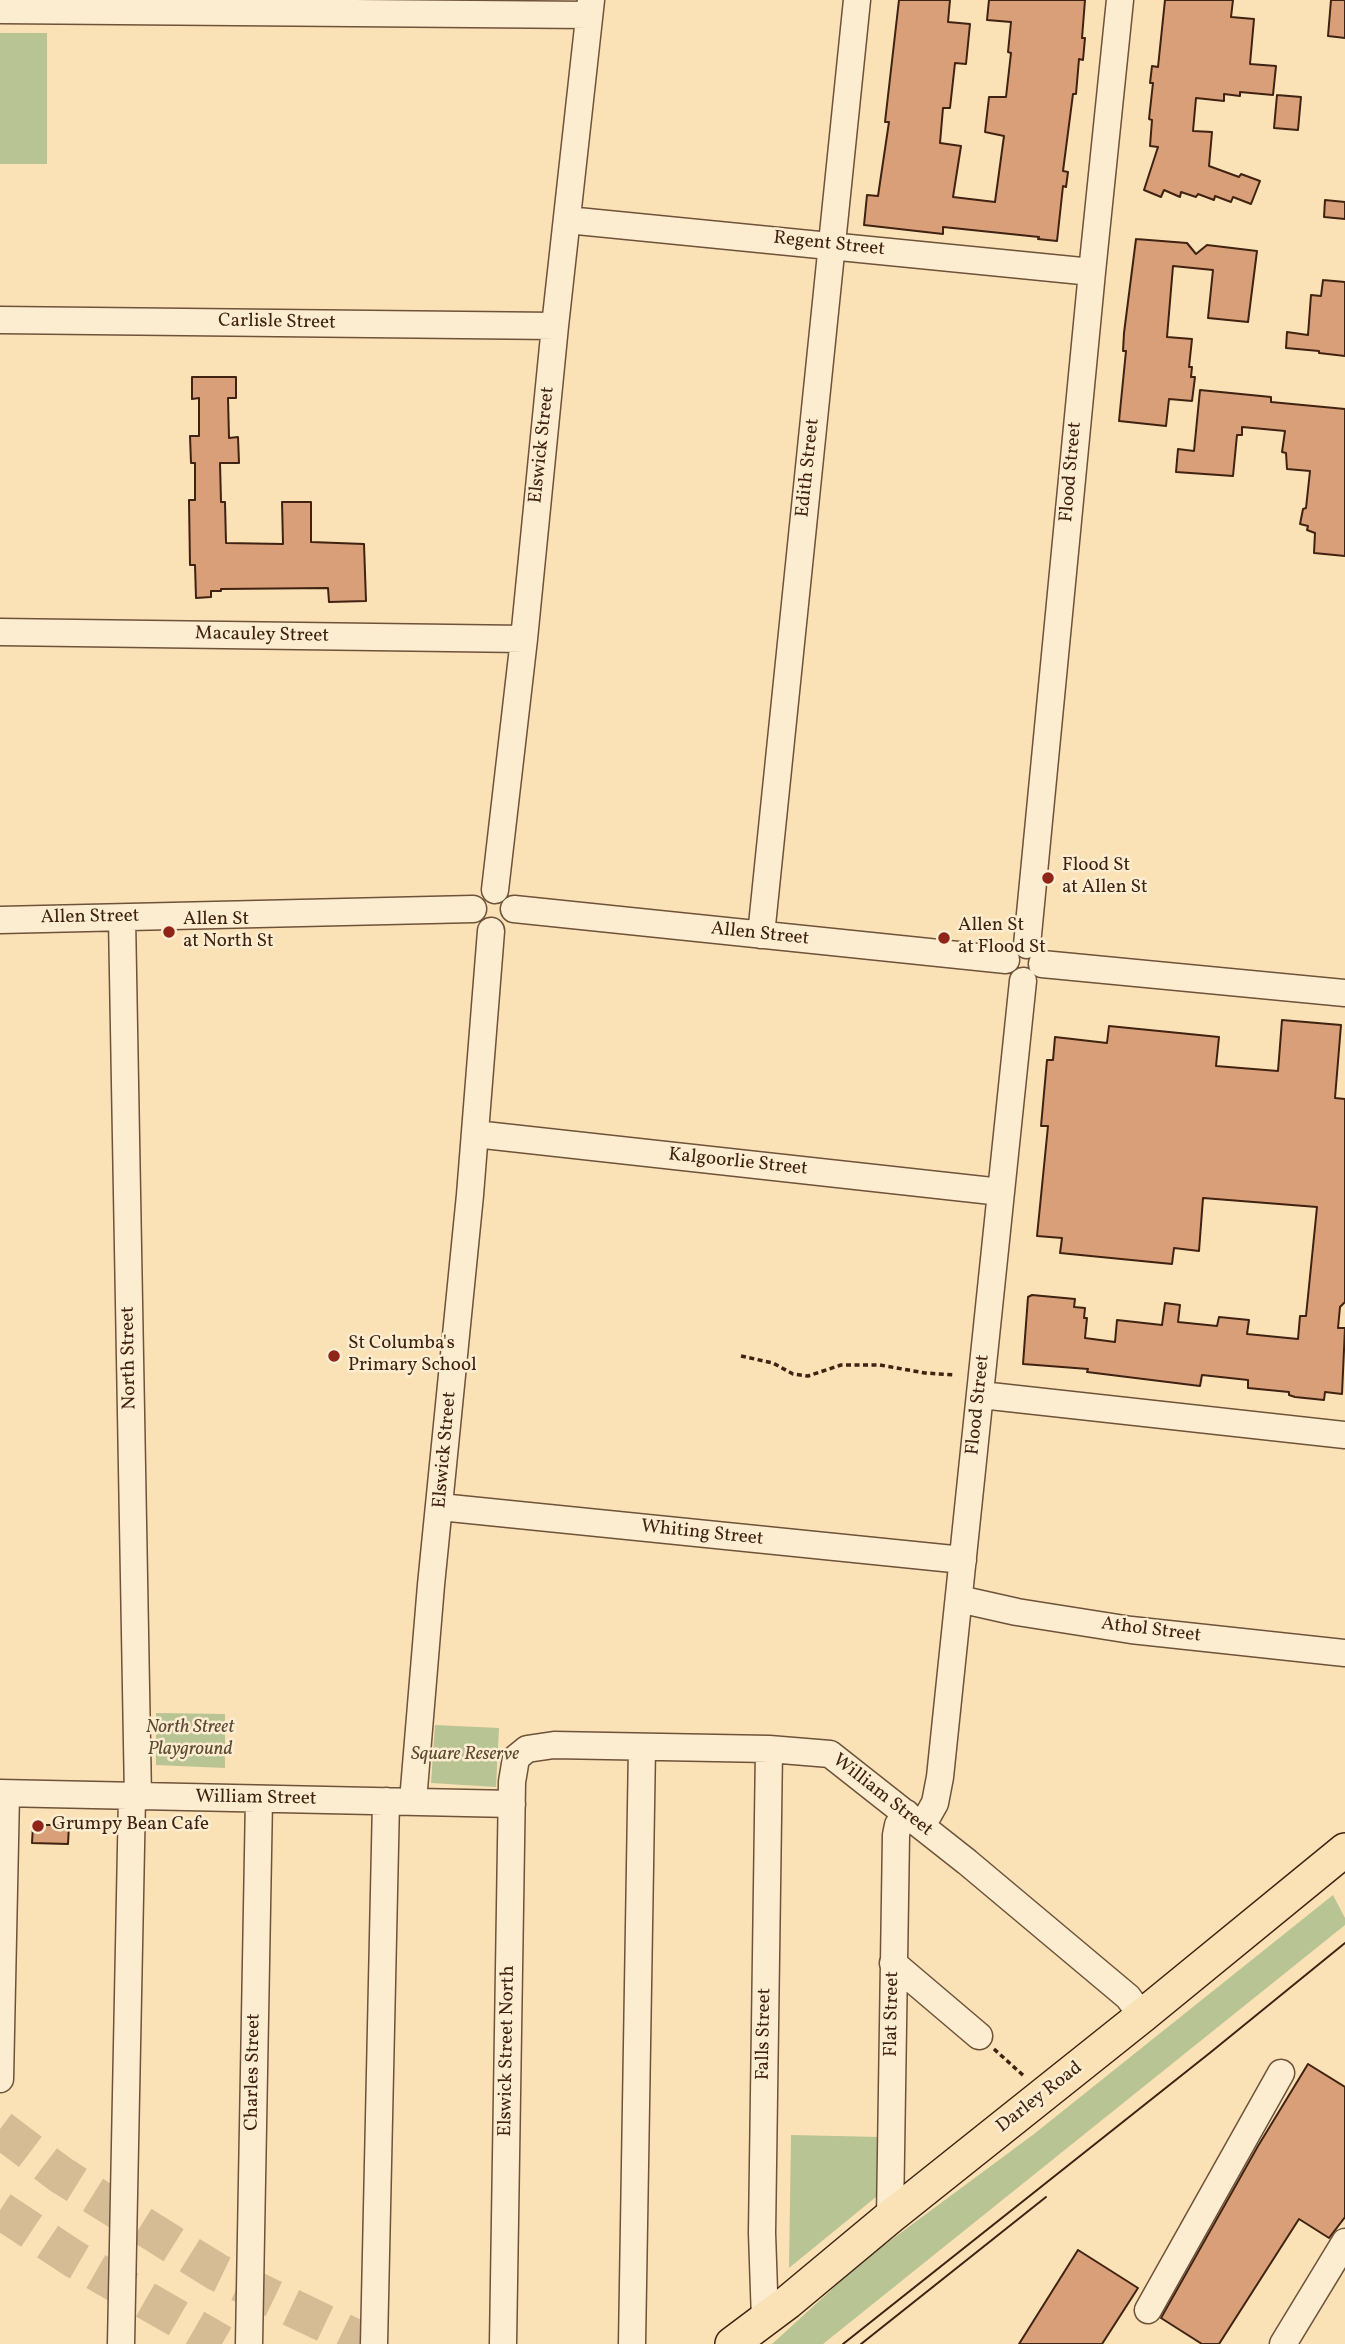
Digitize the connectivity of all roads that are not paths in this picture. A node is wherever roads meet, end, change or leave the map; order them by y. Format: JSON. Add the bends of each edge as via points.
{"nodes":[{"id":1,"x":857,"y":0,"type":"edge"},
{"id":2,"x":1120,"y":0,"type":"edge"},
{"id":3,"x":462,"y":7,"type":"edge"},
{"id":4,"x":590,"y":8,"type":"edge"},
{"id":5,"x":0,"y":9,"type":"edge"},
{"id":6,"x":567,"y":220,"type":"junction"},
{"id":7,"x":831,"y":245,"type":"junction"},
{"id":8,"x":1091,"y":272,"type":"junction"},
{"id":9,"x":0,"y":320,"type":"edge"},
{"id":10,"x":555,"y":326,"type":"junction"},
{"id":11,"x":0,"y":632,"type":"edge"},
{"id":12,"x":524,"y":639,"type":"junction"},
{"id":13,"x":495,"y":890,"type":"junction"},
{"id":14,"x":473,"y":909,"type":"junction"},
{"id":15,"x":514,"y":909,"type":"junction"},
{"id":16,"x":122,"y":918,"type":"junction"},
{"id":17,"x":0,"y":920,"type":"edge"},
{"id":18,"x":491,"y":931,"type":"junction"},
{"id":19,"x":761,"y":935,"type":"junction"},
{"id":20,"x":1024,"y":962,"type":"junction"},
{"id":21,"x":1345,"y":993,"type":"edge"},
{"id":22,"x":475,"y":1134,"type":"junction"},
{"id":23,"x":1001,"y":1192,"type":"junction"},
{"id":24,"x":981,"y":1395,"type":"junction"},
{"id":25,"x":1345,"y":1435,"type":"edge"},
{"id":26,"x":440,"y":1507,"type":"junction"},
{"id":27,"x":963,"y":1560,"type":"junction"},
{"id":28,"x":959,"y":1599,"type":"junction"},
{"id":29,"x":1345,"y":1653,"type":"edge"},
{"id":30,"x":642,"y":1747,"type":"junction"},
{"id":31,"x":769,"y":1749,"type":"junction"},
{"id":32,"x":516,"y":1758,"type":"joint"},
{"id":33,"x":3,"y":1793,"type":"edge"},
{"id":34,"x":135,"y":1797,"type":"junction"},
{"id":35,"x":260,"y":1799,"type":"junction"},
{"id":36,"x":386,"y":1801,"type":"junction"},
{"id":37,"x":413,"y":1801,"type":"junction"},
{"id":38,"x":512,"y":1804,"type":"junction"},
{"id":39,"x":914,"y":1820,"type":"junction"},
{"id":40,"x":1345,"y":1850,"type":"edge"},
{"id":41,"x":893,"y":1963,"type":"junction"},
{"id":42,"x":1142,"y":2016,"type":"junction"},
{"id":43,"x":979,"y":2036,"type":"road end"},
{"id":44,"x":1281,"y":2073,"type":"dead end"},
{"id":45,"x":0,"y":2078,"type":"edge"},
{"id":46,"x":890,"y":2217,"type":"junction"},
{"id":47,"x":1345,"y":2242,"type":"edge"},
{"id":48,"x":1148,"y":2310,"type":"dead end"},
{"id":49,"x":765,"y":2319,"type":"junction"},
{"id":50,"x":121,"y":2344,"type":"edge"},
{"id":51,"x":249,"y":2344,"type":"edge"},
{"id":52,"x":374,"y":2344,"type":"edge"},
{"id":53,"x":503,"y":2344,"type":"edge"},
{"id":54,"x":632,"y":2344,"type":"edge"},
{"id":55,"x":732,"y":2344,"type":"edge"},
{"id":56,"x":1283,"y":2344,"type":"edge"}],
"edges":[{"from":1,"to":7,"type":"street","name":"Edith Street"},
{"from":2,"to":8,"type":"street","name":"Flood Street"},
{"from":3,"to":4,"type":"street"},
{"from":3,"to":5,"type":"street"},
{"from":4,"to":6,"type":"street","name":"Elswick Street"},
{"from":6,"to":7,"type":"street","name":"Regent Street"},
{"from":6,"to":10,"type":"street","name":"Elswick Street"},
{"from":7,"to":8,"type":"street","name":"Regent Street"},
{"from":7,"to":19,"type":"street","name":"Edith Street"},
{"from":8,"to":20,"type":"street","name":"Flood Street"},
{"from":9,"to":10,"type":"street","name":"Carlisle Street"},
{"from":10,"to":12,"type":"street","name":"Elswick Street"},
{"from":11,"to":12,"type":"street","name":"Macauley Street"},
{"from":12,"to":13,"type":"street","name":"Elswick Street"},
{"from":13,"to":14,"type":"street","via":[[478,897]]},
{"from":13,"to":15,"type":"street","via":[[508,896]]},
{"from":14,"to":16,"type":"street","name":"Allen Street"},
{"from":14,"to":18,"type":"street","via":[[478,924]]},
{"from":15,"to":18,"type":"street","via":[[510,923]]},
{"from":15,"to":19,"type":"street","name":"Allen Street"},
{"from":16,"to":17,"type":"street","name":"Allen Street"},
{"from":16,"to":34,"type":"street","name":"North Street"},
{"from":18,"to":22,"type":"street","name":"Elswick Street"},
{"from":19,"to":20,"type":"street","name":"Allen Street"},
{"from":20,"to":21,"type":"street","name":"Allen Street"},
{"from":20,"to":23,"type":"street","name":"Flood Street"},
{"from":22,"to":23,"type":"street","name":"Kalgoorlie Street"},
{"from":22,"to":26,"type":"street","name":"Elswick Street"},
{"from":23,"to":24,"type":"street","name":"Flood Street"},
{"from":24,"to":25,"type":"street"},
{"from":24,"to":27,"type":"street","name":"Flood Street"},
{"from":26,"to":27,"type":"street","name":"Whiting Street"},
{"from":26,"to":37,"type":"street","name":"Elswick Street"},
{"from":27,"to":28,"type":"street","name":"Flood Street"},
{"from":28,"to":29,"type":"street","name":"Athol Street","via":[[1130,1630]]},
{"from":28,"to":39,"type":"street","name":"Flood Street","via":[[935,1802]]},
{"from":30,"to":31,"type":"street","name":"William Street"},
{"from":30,"to":32,"type":"street","name":"William Street","via":[[541,1746]]},
{"from":30,"to":54,"type":"street"},
{"from":31,"to":39,"type":"street","name":"William Street","via":[[830,1754]]},
{"from":31,"to":49,"type":"street","name":"Falls Street","via":[[762,2233]]},
{"from":32,"to":38,"type":"street","name":"Elswick Street North"},
{"from":33,"to":34,"type":"street","name":"William Street"},
{"from":33,"to":45,"type":"street"},
{"from":34,"to":35,"type":"street","name":"William Street"},
{"from":34,"to":50,"type":"street","name":"North Street"},
{"from":35,"to":36,"type":"street","name":"William Street"},
{"from":35,"to":51,"type":"street","name":"Charles Street"},
{"from":36,"to":37,"type":"street","name":"William Street"},
{"from":36,"to":52,"type":"street"},
{"from":37,"to":38,"type":"street","name":"William Street"},
{"from":38,"to":53,"type":"street","name":"Elswick Street North"},
{"from":39,"to":41,"type":"street","name":"Flat Street","via":[[898,1825],[896,1835]]},
{"from":39,"to":42,"type":"street","name":"William Street","via":[[1128,1997]]},
{"from":40,"to":42,"type":"main road","name":"Darley Road"},
{"from":41,"to":43,"type":"street"},
{"from":41,"to":46,"type":"street","name":"Flat Street"},
{"from":42,"to":46,"type":"main road","name":"Darley Road"},
{"from":44,"to":48,"type":"street"},
{"from":46,"to":49,"type":"main road","name":"Darley Road"},
{"from":47,"to":56,"type":"street"},
{"from":49,"to":55,"type":"main road","name":"Darley Road"}]}
